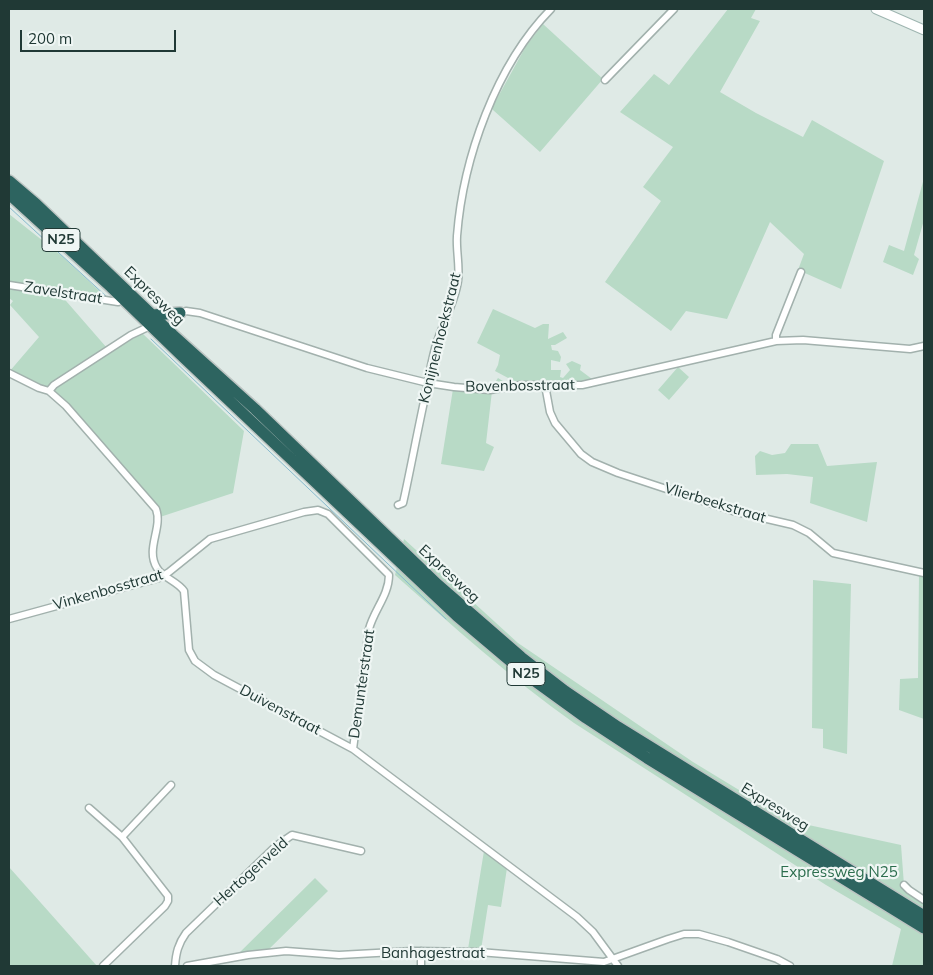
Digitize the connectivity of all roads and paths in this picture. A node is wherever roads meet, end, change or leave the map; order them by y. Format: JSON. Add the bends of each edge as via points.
{"nodes":[{"id":1,"x":551,"y":9,"type":"edge"},
{"id":2,"x":674,"y":9,"type":"edge"},
{"id":3,"x":876,"y":9,"type":"edge"},
{"id":4,"x":924,"y":30,"type":"edge"},
{"id":5,"x":605,"y":80,"type":"dead end"},
{"id":6,"x":9,"y":181,"type":"edge"},
{"id":7,"x":9,"y":194,"type":"edge"},
{"id":8,"x":801,"y":272,"type":"dead end"},
{"id":9,"x":9,"y":285,"type":"edge"},
{"id":10,"x":118,"y":302,"type":"dead end"},
{"id":11,"x":180,"y":313,"type":"junction"},
{"id":12,"x":147,"y":322,"type":"junction"},
{"id":13,"x":169,"y":331,"type":"junction"},
{"id":14,"x":776,"y":342,"type":"junction"},
{"id":15,"x":924,"y":346,"type":"edge"},
{"id":16,"x":9,"y":373,"type":"edge"},
{"id":17,"x":428,"y":383,"type":"junction"},
{"id":18,"x":545,"y":385,"type":"junction"},
{"id":19,"x":49,"y":391,"type":"junction"},
{"id":20,"x":398,"y":505,"type":"dead end"},
{"id":21,"x":924,"y":573,"type":"edge"},
{"id":22,"x":164,"y":575,"type":"junction"},
{"id":23,"x":386,"y":592,"type":"joint"},
{"id":24,"x":9,"y":619,"type":"edge"},
{"id":25,"x":353,"y":749,"type":"junction"},
{"id":26,"x":171,"y":785,"type":"dead end"},
{"id":27,"x":89,"y":808,"type":"dead end"},
{"id":28,"x":122,"y":838,"type":"junction"},
{"id":29,"x":361,"y":850,"type":"dead end"},
{"id":30,"x":904,"y":885,"type":"dead end"},
{"id":31,"x":924,"y":900,"type":"edge"},
{"id":32,"x":924,"y":916,"type":"edge"},
{"id":33,"x":924,"y":928,"type":"edge"},
{"id":34,"x":421,"y":951,"type":"junction"},
{"id":35,"x":613,"y":959,"type":"junction"},
{"id":36,"x":103,"y":966,"type":"edge"},
{"id":37,"x":175,"y":966,"type":"edge"},
{"id":38,"x":187,"y":966,"type":"edge"},
{"id":39,"x":421,"y":966,"type":"edge"},
{"id":40,"x":618,"y":966,"type":"edge"},
{"id":41,"x":790,"y":966,"type":"edge"}],
"edges":[{"from":1,"to":17,"type":"street","name":"Konijnenhoekstraat","via":[[515,55],[491,101],[477,139],[458,224],[458,281],[436,345]]},
{"from":2,"to":5,"type":"street"},
{"from":3,"to":4,"type":"street"},
{"from":6,"to":12,"type":"highway","name":"Expresweg","number":"N25","via":[[36,204]]},
{"from":7,"to":12,"type":"highway","name":"Expresweg","number":"N25"},
{"from":8,"to":14,"type":"street"},
{"from":9,"to":10,"type":"street","name":"Zavelstraat"},
{"from":11,"to":12,"type":"highway"},
{"from":11,"to":13,"type":"highway","via":[[170,322]]},
{"from":11,"to":17,"type":"street","name":"Bovenbosstraat","via":[[200,313],[367,368]]},
{"from":12,"to":13,"type":"highway","name":"Expresweg","number":"N25"},
{"from":12,"to":19,"type":"street"},
{"from":12,"to":33,"type":"highway","name":"Expresweg","number":"N25","via":[[457,616],[521,671],[634,749]]},
{"from":13,"to":32,"type":"highway","name":"Expresweg","number":"N25","via":[[437,584],[521,657],[618,727]]},
{"from":14,"to":15,"type":"street","name":"Bovenbosstraat","via":[[803,340],[910,349]]},
{"from":14,"to":18,"type":"street","name":"Bovenbosstraat","via":[[582,385]]},
{"from":16,"to":19,"type":"street","name":"Duivenstraat"},
{"from":17,"to":18,"type":"street","name":"Bovenbosstraat","via":[[490,390]]},
{"from":17,"to":20,"type":"street","name":"Konijnenhoekstraat","via":[[403,503]]},
{"from":18,"to":21,"type":"street","name":"Vlierbeekstraat","via":[[555,423],[592,462],[733,511],[793,525],[809,533],[833,553]]},
{"from":19,"to":22,"type":"street","name":"Duivenstraat","via":[[66,406],[156,509],[159,517],[153,559]]},
{"from":22,"to":23,"type":"street","name":"Vinkenbosstraat","via":[[210,539],[318,510],[328,514],[386,570],[389,575]]},
{"from":22,"to":24,"type":"street","name":"Vinkenbosstraat"},
{"from":22,"to":25,"type":"street","name":"Duivenstraat","via":[[184,591],[190,650],[200,666]]},
{"from":23,"to":25,"type":"street","name":"Demunterstraat","via":[[369,629]]},
{"from":25,"to":35,"type":"street","name":"Duivenstraat","via":[[577,917]]},
{"from":26,"to":28,"type":"street"},
{"from":27,"to":28,"type":"street"},
{"from":28,"to":36,"type":"street","via":[[164,889],[168,901]]},
{"from":29,"to":37,"type":"street","name":"Hertogenveld","via":[[292,835],[276,846],[186,933],[176,953]]},
{"from":30,"to":31,"type":"street"},
{"from":34,"to":35,"type":"street","name":"Banhagestraat","via":[[604,962]]},
{"from":34,"to":38,"type":"street","name":"Banhagestraat","via":[[338,955],[286,951]]},
{"from":34,"to":39,"type":"street"},
{"from":35,"to":40,"type":"street","name":"Duivenstraat"},
{"from":35,"to":41,"type":"street","name":"Banhagestraat","via":[[676,936],[698,934]]}]}
